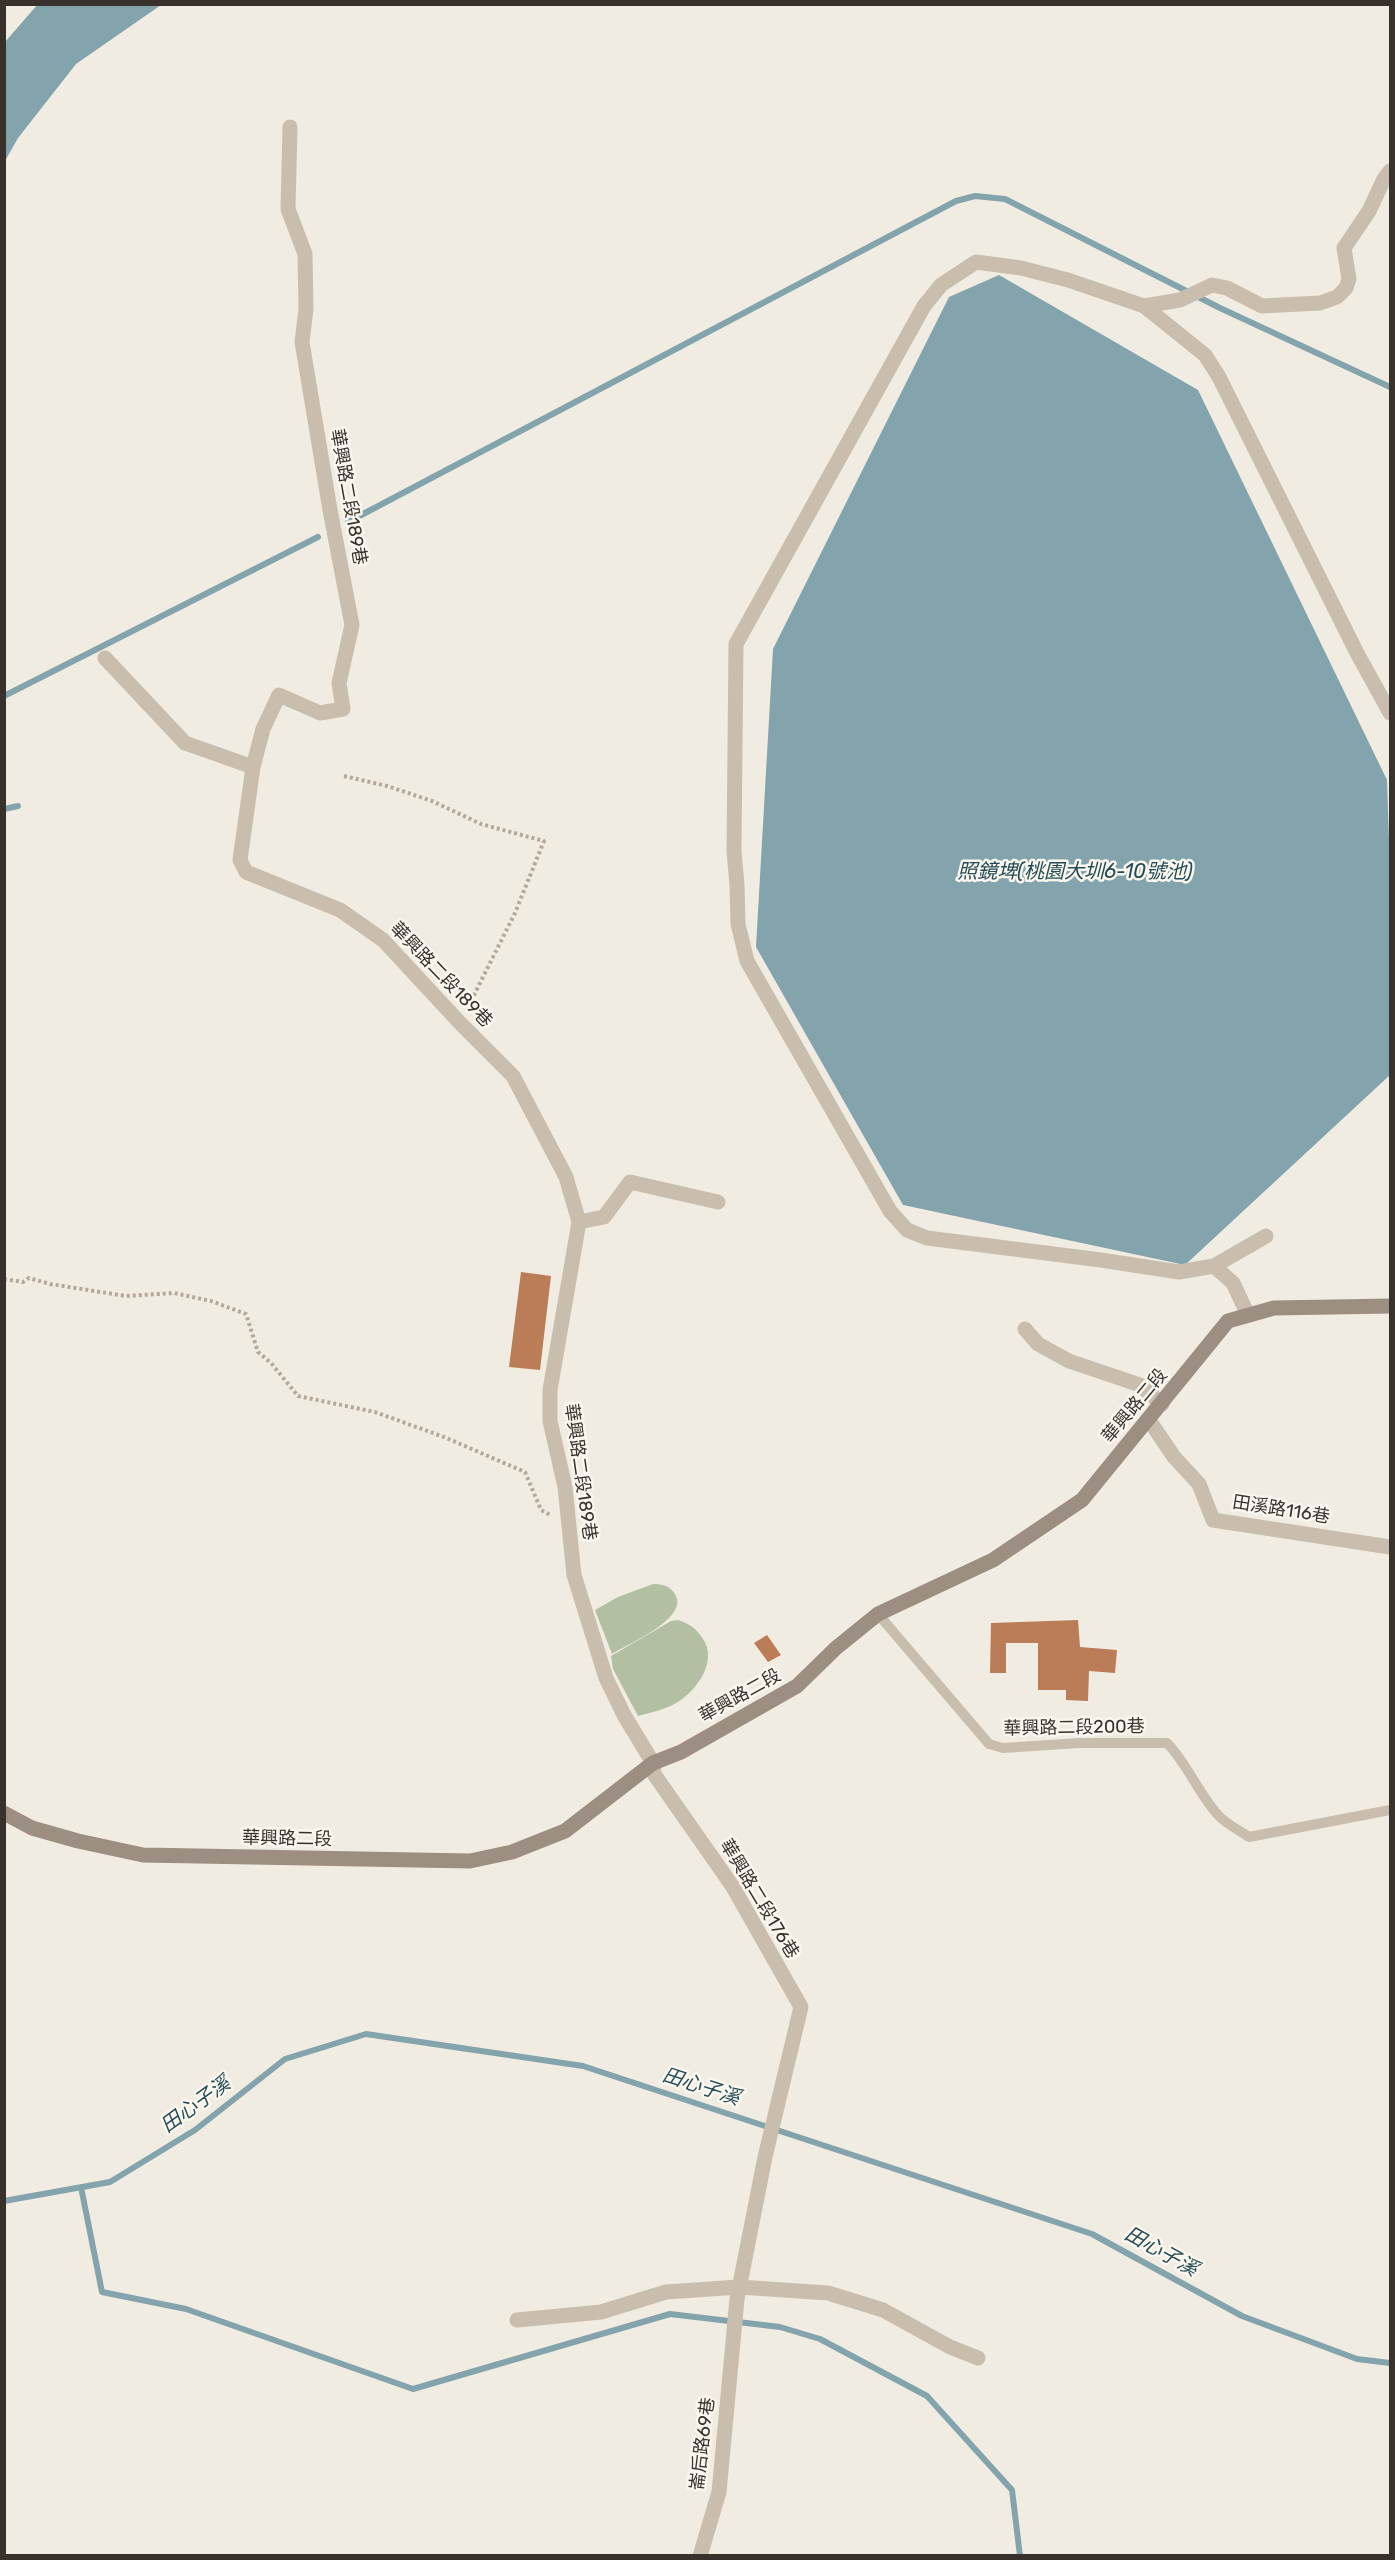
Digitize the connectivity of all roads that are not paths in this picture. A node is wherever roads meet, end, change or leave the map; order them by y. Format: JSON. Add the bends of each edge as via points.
{"nodes":[{"id":1,"x":290,"y":127,"type":"dead end"},
{"id":2,"x":1390,"y":171,"type":"edge"},
{"id":3,"x":1144,"y":306,"type":"junction"},
{"id":4,"x":105,"y":658,"type":"dead end"},
{"id":5,"x":1390,"y":713,"type":"edge"},
{"id":6,"x":253,"y":767,"type":"junction"},
{"id":7,"x":718,"y":1202,"type":"dead end"},
{"id":8,"x":579,"y":1222,"type":"junction"},
{"id":9,"x":1266,"y":1236,"type":"dead end"},
{"id":10,"x":1215,"y":1266,"type":"junction"},
{"id":11,"x":1390,"y":1306,"type":"edge"},
{"id":12,"x":1248,"y":1315,"type":"junction"},
{"id":13,"x":1025,"y":1329,"type":"dead end"},
{"id":14,"x":1162,"y":1404,"type":"junction"},
{"id":15,"x":1149,"y":1420,"type":"junction"},
{"id":16,"x":1390,"y":1547,"type":"edge"},
{"id":17,"x":878,"y":1614,"type":"junction"},
{"id":18,"x":653,"y":1763,"type":"junction"},
{"id":19,"x":1390,"y":1809,"type":"edge"},
{"id":20,"x":4,"y":1813,"type":"edge"},
{"id":21,"x":765,"y":2157,"type":"joint"},
{"id":22,"x":740,"y":2287,"type":"junction"},
{"id":23,"x":517,"y":2320,"type":"dead end"},
{"id":24,"x":978,"y":2358,"type":"dead end"},
{"id":25,"x":700,"y":2556,"type":"edge"}],
"edges":[{"from":1,"to":6,"type":"street","name":"華興路二段189巷","via":[[288,209],[305,254],[302,342],[352,625],[339,683],[343,708],[320,713],[279,694]]},
{"from":2,"to":3,"type":"street","via":[[1344,248],[1349,279],[1337,297],[1320,303],[1262,306],[1227,288],[1212,285],[1180,300]]},
{"from":3,"to":5,"type":"street","via":[[1205,355],[1219,377]]},
{"from":3,"to":10,"type":"street","via":[[1031,270],[976,262],[941,285],[924,306],[736,644],[734,851],[738,924],[747,961],[890,1211],[907,1230],[927,1238],[1179,1272]]},
{"from":4,"to":6,"type":"street","via":[[185,743]]},
{"from":6,"to":8,"type":"street","name":"華興路二段189巷","via":[[240,860],[246,872],[340,910],[382,940],[513,1076],[566,1177]]},
{"from":7,"to":8,"type":"street","via":[[630,1182],[604,1217]]},
{"from":8,"to":18,"type":"street","name":"華興路二段189巷","via":[[549,1390],[550,1421],[565,1487],[574,1575],[606,1678]]},
{"from":9,"to":10,"type":"street"},
{"from":10,"to":12,"type":"street","via":[[1233,1283]]},
{"from":11,"to":12,"type":"street","name":"華興路二段","via":[[1274,1308]]},
{"from":12,"to":14,"type":"street","name":"華興路二段","via":[[1228,1321]]},
{"from":13,"to":14,"type":"street","via":[[1038,1344],[1069,1361],[1140,1385]]},
{"from":14,"to":15,"type":"street","name":"華興路二段"},
{"from":15,"to":16,"type":"street","name":"田溪路116巷","via":[[1174,1457],[1199,1484],[1213,1520]]},
{"from":15,"to":17,"type":"street","name":"華興路二段","via":[[1082,1500],[993,1560]]},
{"from":17,"to":18,"type":"street","name":"華興路二段","via":[[797,1686],[681,1752]]},
{"from":17,"to":19,"type":"lane","name":"華興路二段200巷","via":[[990,1744],[1003,1748],[1167,1743],[1219,1817],[1249,1837]]},
{"from":18,"to":20,"type":"street","name":"華興路二段","via":[[566,1831],[512,1852],[470,1861],[143,1855],[32,1828]]},
{"from":18,"to":21,"type":"street","name":"華興路二段176巷","via":[[654,1774],[734,1887],[801,2007]]},
{"from":21,"to":22,"type":"street","name":"崙后路69巷"},
{"from":22,"to":23,"type":"street","via":[[666,2292],[601,2312]]},
{"from":22,"to":24,"type":"street","via":[[828,2293],[883,2310]]},
{"from":22,"to":25,"type":"street","name":"崙后路69巷","via":[[719,2492]]}]}
